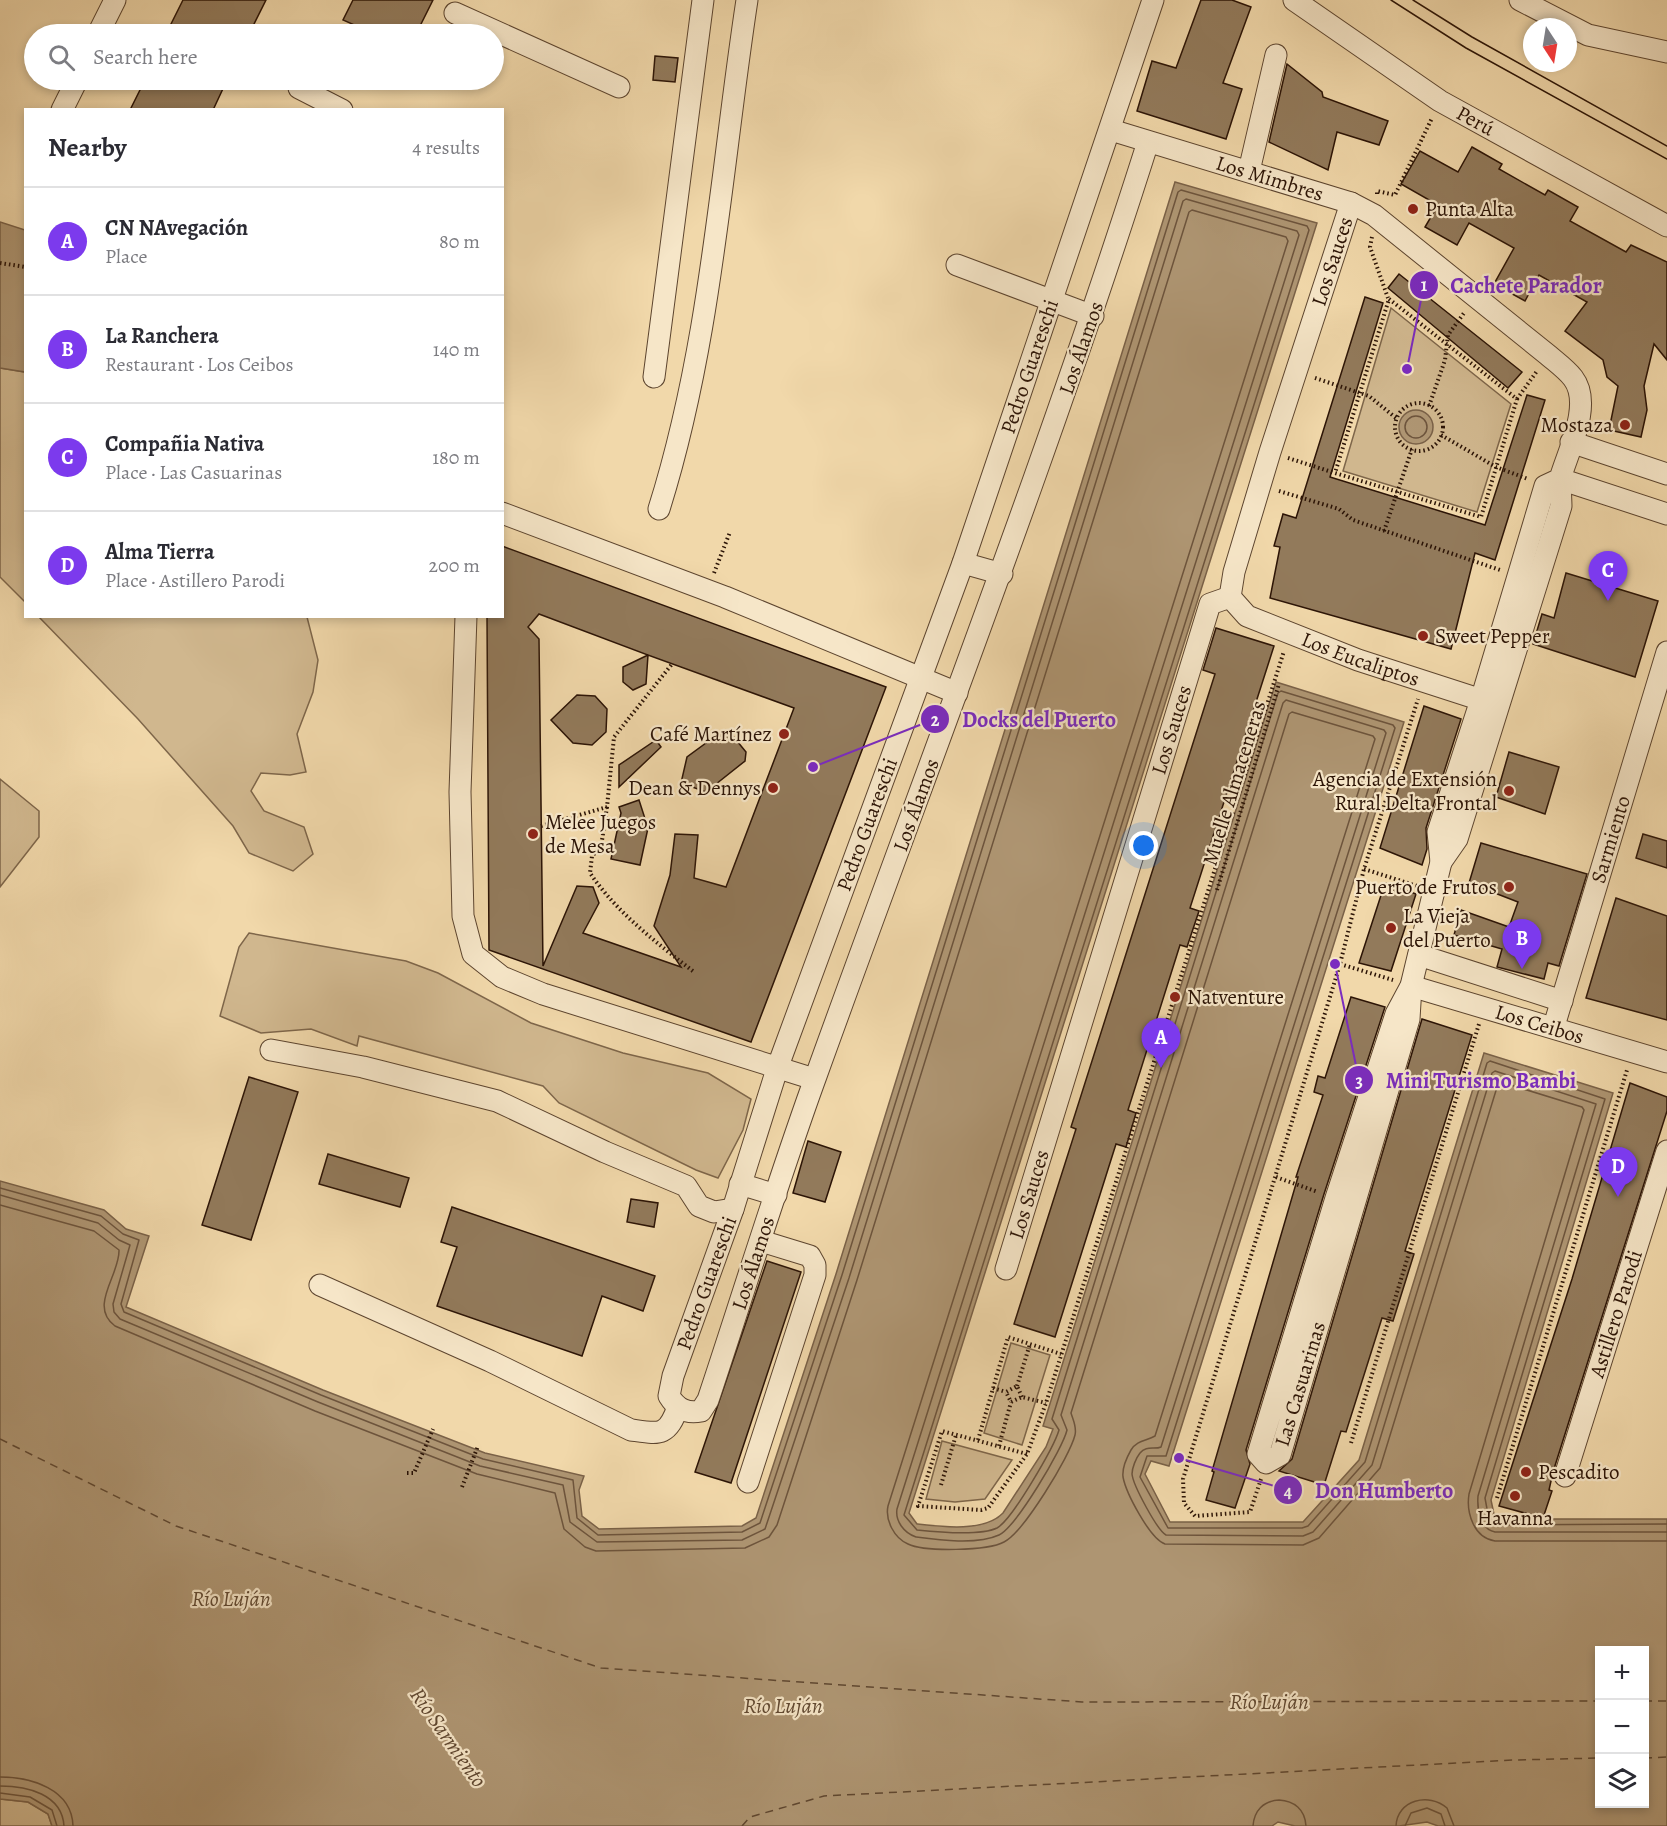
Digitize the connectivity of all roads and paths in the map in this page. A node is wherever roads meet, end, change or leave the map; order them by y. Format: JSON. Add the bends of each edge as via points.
{"nodes":[{"id":1,"x":115,"y":0,"type":"edge"},
{"id":2,"x":703,"y":0,"type":"edge"},
{"id":3,"x":747,"y":0,"type":"edge"},
{"id":4,"x":1153,"y":0,"type":"edge"},
{"id":5,"x":1294,"y":0,"type":"edge"},
{"id":6,"x":1520,"y":0,"type":"edge"},
{"id":7,"x":455,"y":13,"type":"dead end"},
{"id":8,"x":103,"y":24,"type":"edge"},
{"id":9,"x":479,"y":24,"type":"edge"},
{"id":10,"x":504,"y":35,"type":"edge"},
{"id":11,"x":1667,"y":52,"type":"edge"},
{"id":12,"x":1276,"y":55,"type":"dead end"},
{"id":13,"x":619,"y":87,"type":"dead end"},
{"id":14,"x":72,"y":90,"type":"edge"},
{"id":15,"x":305,"y":90,"type":"edge"},
{"id":16,"x":1440,"y":101,"type":"junction"},
{"id":17,"x":63,"y":108,"type":"edge"},
{"id":18,"x":338,"y":108,"type":"edge"},
{"id":19,"x":1111,"y":130,"type":"junction"},
{"id":20,"x":1148,"y":142,"type":"junction"},
{"id":21,"x":1249,"y":171,"type":"junction"},
{"id":22,"x":1351,"y":203,"type":"junction"},
{"id":23,"x":1374,"y":215,"type":"junction"},
{"id":24,"x":1667,"y":226,"type":"edge"},
{"id":25,"x":0,"y":263,"type":"edge"},
{"id":26,"x":957,"y":265,"type":"dead end"},
{"id":27,"x":24,"y":267,"type":"edge"},
{"id":28,"x":1477,"y":296,"type":"junction"},
{"id":29,"x":1051,"y":298,"type":"junction"},
{"id":30,"x":1389,"y":299,"type":"junction"},
{"id":31,"x":1093,"y":316,"type":"junction"},
{"id":32,"x":1445,"y":344,"type":"junction"},
{"id":33,"x":1548,"y":355,"type":"junction"},
{"id":34,"x":1296,"y":372,"type":"junction"},
{"id":35,"x":654,"y":377,"type":"dead end"},
{"id":36,"x":1579,"y":390,"type":"joint"},
{"id":37,"x":1360,"y":393,"type":"junction"},
{"id":38,"x":1517,"y":399,"type":"junction"},
{"id":39,"x":1429,"y":405,"type":"junction"},
{"id":40,"x":1396,"y":418,"type":"junction"},
{"id":41,"x":1441,"y":435,"type":"junction"},
{"id":42,"x":1571,"y":442,"type":"junction"},
{"id":43,"x":1412,"y":449,"type":"junction"},
{"id":44,"x":1270,"y":452,"type":"junction"},
{"id":45,"x":1496,"y":467,"type":"junction"},
{"id":46,"x":1335,"y":473,"type":"junction"},
{"id":47,"x":1667,"y":474,"type":"edge"},
{"id":48,"x":1553,"y":482,"type":"junction"},
{"id":49,"x":1261,"y":486,"type":"junction"},
{"id":50,"x":1396,"y":493,"type":"junction"},
{"id":51,"x":659,"y":509,"type":"dead end"},
{"id":52,"x":504,"y":514,"type":"edge"},
{"id":53,"x":1667,"y":514,"type":"edge"},
{"id":54,"x":1384,"y":531,"type":"junction"},
{"id":55,"x":730,"y":532,"type":"dead end"},
{"id":56,"x":963,"y":563,"type":"junction"},
{"id":57,"x":1002,"y":574,"type":"junction"},
{"id":58,"x":1518,"y":576,"type":"junction"},
{"id":59,"x":707,"y":591,"type":"junction"},
{"id":60,"x":1230,"y":597,"type":"junction"},
{"id":61,"x":466,"y":618,"type":"edge"},
{"id":62,"x":1290,"y":633,"type":"junction"},
{"id":63,"x":1667,"y":652,"type":"edge"},
{"id":64,"x":672,"y":664,"type":"dead end"},
{"id":65,"x":922,"y":678,"type":"junction"},
{"id":66,"x":1424,"y":681,"type":"junction"},
{"id":67,"x":1279,"y":684,"type":"dead end"},
{"id":68,"x":957,"y":693,"type":"junction"},
{"id":69,"x":1490,"y":703,"type":"junction"},
{"id":70,"x":607,"y":807,"type":"junction"},
{"id":71,"x":542,"y":826,"type":"dead end"},
{"id":72,"x":1364,"y":869,"type":"junction"},
{"id":73,"x":1217,"y":891,"type":"dead end"},
{"id":74,"x":1433,"y":892,"type":"junction"},
{"id":75,"x":1419,"y":955,"type":"junction"},
{"id":76,"x":1340,"y":964,"type":"junction"},
{"id":77,"x":694,"y":972,"type":"dead end"},
{"id":78,"x":1411,"y":986,"type":"junction"},
{"id":79,"x":1562,"y":1000,"type":"junction"},
{"id":80,"x":1484,"y":1006,"type":"junction"},
{"id":81,"x":1554,"y":1026,"type":"junction"},
{"id":82,"x":271,"y":1050,"type":"dead end"},
{"id":83,"x":1632,"y":1052,"type":"junction"},
{"id":84,"x":1667,"y":1062,"type":"edge"},
{"id":85,"x":778,"y":1066,"type":"junction"},
{"id":86,"x":814,"y":1079,"type":"junction"},
{"id":87,"x":1667,"y":1151,"type":"edge"},
{"id":88,"x":1276,"y":1177,"type":"junction"},
{"id":89,"x":740,"y":1184,"type":"junction"},
{"id":90,"x":776,"y":1195,"type":"junction"},
{"id":91,"x":1336,"y":1198,"type":"junction"},
{"id":92,"x":733,"y":1209,"type":"junction"},
{"id":93,"x":761,"y":1241,"type":"junction"},
{"id":94,"x":1006,"y":1269,"type":"dead end"},
{"id":95,"x":320,"y":1284,"type":"dead end"},
{"id":96,"x":1030,"y":1344,"type":"junction"},
{"id":97,"x":1061,"y":1354,"type":"junction"},
{"id":98,"x":1017,"y":1386,"type":"junction"},
{"id":99,"x":993,"y":1388,"type":"junction"},
{"id":100,"x":1006,"y":1392,"type":"junction"},
{"id":101,"x":1022,"y":1396,"type":"junction"},
{"id":102,"x":1011,"y":1402,"type":"junction"},
{"id":103,"x":1046,"y":1403,"type":"junction"},
{"id":104,"x":678,"y":1407,"type":"junction"},
{"id":105,"x":433,"y":1430,"type":"dead end"},
{"id":106,"x":956,"y":1435,"type":"junction"},
{"id":107,"x":978,"y":1440,"type":"junction"},
{"id":108,"x":1351,"y":1443,"type":"dead end"},
{"id":109,"x":478,"y":1446,"type":"dead end"},
{"id":110,"x":999,"y":1446,"type":"junction"},
{"id":111,"x":1027,"y":1454,"type":"junction"},
{"id":112,"x":1266,"y":1463,"type":"junction"},
{"id":113,"x":407,"y":1473,"type":"dead end"},
{"id":114,"x":1565,"y":1476,"type":"dead end"},
{"id":115,"x":748,"y":1482,"type":"dead end"},
{"id":116,"x":941,"y":1485,"type":"dead end"},
{"id":117,"x":462,"y":1486,"type":"dead end"},
{"id":118,"x":1497,"y":1498,"type":"dead end"}],
"edges":[{"from":1,"to":8,"type":"street"},
{"from":2,"to":35,"type":"street"},
{"from":3,"to":51,"type":"street","via":[[696,369]]},
{"from":4,"to":19,"type":"street","name":"Pedro Guareschi"},
{"from":5,"to":16,"type":"street","name":"Perú"},
{"from":6,"to":11,"type":"street","via":[[1588,35]]},
{"from":7,"to":9,"type":"street"},
{"from":10,"to":13,"type":"street"},
{"from":12,"to":21,"type":"street"},
{"from":14,"to":17,"type":"street"},
{"from":15,"to":18,"type":"street"},
{"from":16,"to":23,"type":"path","name":"Los Sauces","via":[[1395,195],[1377,191]]},
{"from":16,"to":24,"type":"street","name":"Perú"},
{"from":19,"to":20,"type":"street","name":"Los Mimbres"},
{"from":19,"to":29,"type":"street","name":"Pedro Guareschi"},
{"from":20,"to":21,"type":"street","name":"Los Mimbres"},
{"from":20,"to":31,"type":"street","name":"Los Álamos"},
{"from":21,"to":22,"type":"street","name":"Los Mimbres"},
{"from":22,"to":23,"type":"street","name":"Los Mimbres"},
{"from":22,"to":34,"type":"street","name":"Los Sauces"},
{"from":23,"to":28,"type":"street","name":"Los Mimbres"},
{"from":23,"to":30,"type":"path","via":[[1371,247]]},
{"from":25,"to":27,"type":"path"},
{"from":26,"to":29,"type":"street"},
{"from":28,"to":32,"type":"path","via":[[1448,334]]},
{"from":28,"to":33,"type":"street","name":"Los Mimbres"},
{"from":29,"to":31,"type":"street"},
{"from":29,"to":56,"type":"street","name":"Pedro Guareschi"},
{"from":30,"to":32,"type":"path"},
{"from":30,"to":37,"type":"path"},
{"from":31,"to":57,"type":"street","name":"Los Álamos"},
{"from":32,"to":38,"type":"path"},
{"from":32,"to":39,"type":"path","via":[[1445,360]]},
{"from":33,"to":36,"type":"street","name":"Los Mimbres"},
{"from":33,"to":38,"type":"path"},
{"from":34,"to":37,"type":"path"},
{"from":34,"to":44,"type":"street","name":"Los Sauces"},
{"from":36,"to":42,"type":"street","name":"Las Casuarinas","via":[[1581,410]]},
{"from":37,"to":40,"type":"path"},
{"from":37,"to":46,"type":"path"},
{"from":38,"to":45,"type":"path"},
{"from":39,"to":40,"type":"path","via":[[1409,405]]},
{"from":39,"to":41,"type":"path","via":[[1441,419]]},
{"from":40,"to":43,"type":"path","via":[[1397,438]]},
{"from":41,"to":43,"type":"path","via":[[1431,447]]},
{"from":41,"to":45,"type":"path"},
{"from":42,"to":47,"type":"street"},
{"from":42,"to":48,"type":"street","name":"Las Casuarinas"},
{"from":43,"to":50,"type":"path"},
{"from":44,"to":46,"type":"path"},
{"from":44,"to":49,"type":"street","name":"Los Sauces"},
{"from":45,"to":48,"type":"path"},
{"from":45,"to":50,"type":"path","via":[[1481,517]]},
{"from":46,"to":50,"type":"path"},
{"from":48,"to":53,"type":"street"},
{"from":48,"to":58,"type":"street","name":"Las Casuarinas"},
{"from":48,"to":69,"type":"street","name":"Las Casuarinas","via":[[1561,506]]},
{"from":49,"to":54,"type":"path","via":[[1339,509],[1353,520]]},
{"from":49,"to":60,"type":"street","name":"Los Sauces"},
{"from":50,"to":54,"type":"path"},
{"from":52,"to":59,"type":"street"},
{"from":54,"to":58,"type":"path"},
{"from":55,"to":59,"type":"path"},
{"from":56,"to":57,"type":"street"},
{"from":56,"to":65,"type":"street","name":"Pedro Guareschi"},
{"from":57,"to":68,"type":"street","name":"Los Álamos"},
{"from":58,"to":69,"type":"street","name":"Las Casuarinas"},
{"from":59,"to":65,"type":"street"},
{"from":60,"to":62,"type":"street","name":"Los Eucaliptos","via":[[1247,616]]},
{"from":60,"to":94,"type":"street","name":"Los Sauces","via":[[1210,604]]},
{"from":61,"to":85,"type":"street","via":[[460,792],[463,905],[473,954],[502,977],[543,994]]},
{"from":62,"to":66,"type":"street","name":"Los Eucaliptos"},
{"from":62,"to":97,"type":"path"},
{"from":63,"to":79,"type":"street","name":"Sarmiento"},
{"from":64,"to":70,"type":"path","via":[[615,737]]},
{"from":65,"to":68,"type":"street"},
{"from":65,"to":85,"type":"street","name":"Pedro Guareschi"},
{"from":66,"to":69,"type":"street","name":"Los Eucaliptos"},
{"from":66,"to":72,"type":"path"},
{"from":67,"to":73,"type":"path","name":"Muelle Almaceneras"},
{"from":68,"to":86,"type":"street","name":"Los Álamos"},
{"from":69,"to":74,"type":"street","name":"Las Casuarinas","via":[[1438,832],[1441,862]]},
{"from":70,"to":71,"type":"path"},
{"from":70,"to":77,"type":"path","via":[[601,847],[592,856],[590,873],[634,923]]},
{"from":72,"to":74,"type":"path"},
{"from":72,"to":76,"type":"path"},
{"from":74,"to":75,"type":"street","name":"Las Casuarinas"},
{"from":75,"to":78,"type":"street","name":"Las Casuarinas"},
{"from":75,"to":79,"type":"street"},
{"from":76,"to":78,"type":"path"},
{"from":76,"to":88,"type":"path"},
{"from":78,"to":80,"type":"street","name":"Los Ceibos"},
{"from":78,"to":91,"type":"street","name":"Las Casuarinas","via":[[1396,1014]]},
{"from":78,"to":112,"type":"street","name":"Las Casuarinas","via":[[1409,1019],[1280,1455]]},
{"from":79,"to":81,"type":"street","name":"Sarmiento"},
{"from":80,"to":81,"type":"street","name":"Los Ceibos"},
{"from":80,"to":108,"type":"path"},
{"from":81,"to":83,"type":"street","name":"Los Ceibos"},
{"from":82,"to":92,"type":"street","via":[[363,1067],[497,1101],[686,1186],[699,1206],[714,1212]]},
{"from":83,"to":84,"type":"street","name":"Los Ceibos"},
{"from":83,"to":118,"type":"path"},
{"from":85,"to":86,"type":"street"},
{"from":85,"to":89,"type":"street","name":"Pedro Guareschi"},
{"from":86,"to":90,"type":"street","name":"Los Álamos"},
{"from":87,"to":114,"type":"street","name":"Astillero Parodi"},
{"from":88,"to":91,"type":"path"},
{"from":88,"to":112,"type":"path","via":[[1183,1479],[1184,1503],[1195,1516],[1250,1512]]},
{"from":89,"to":90,"type":"street"},
{"from":89,"to":92,"type":"street","name":"Pedro Guareschi"},
{"from":90,"to":93,"type":"street","name":"Los Álamos"},
{"from":91,"to":112,"type":"street","name":"Las Casuarinas","via":[[1258,1454]]},
{"from":92,"to":104,"type":"street","name":"Pedro Guareschi","via":[[673,1376],[669,1396]]},
{"from":93,"to":104,"type":"street","name":"Los Álamos","via":[[708,1400],[701,1411],[692,1413]]},
{"from":93,"to":115,"type":"street","via":[[810,1256],[815,1275]]},
{"from":95,"to":104,"type":"street","via":[[631,1430],[665,1431],[672,1425]]},
{"from":96,"to":97,"type":"path"},
{"from":96,"to":98,"type":"path"},
{"from":96,"to":99,"type":"path","via":[[1008,1337]]},
{"from":97,"to":103,"type":"path"},
{"from":98,"to":100,"type":"path"},
{"from":98,"to":101,"type":"path"},
{"from":99,"to":100,"type":"path"},
{"from":99,"to":107,"type":"path"},
{"from":100,"to":102,"type":"path"},
{"from":101,"to":102,"type":"path"},
{"from":101,"to":103,"type":"path"},
{"from":102,"to":110,"type":"path"},
{"from":103,"to":111,"type":"path"},
{"from":105,"to":113,"type":"path","via":[[414,1473]]},
{"from":106,"to":107,"type":"path"},
{"from":106,"to":111,"type":"path","via":[[942,1431],[918,1506],[988,1508]]},
{"from":106,"to":116,"type":"path"},
{"from":107,"to":110,"type":"path"},
{"from":109,"to":117,"type":"path"},
{"from":110,"to":111,"type":"path"}]}
